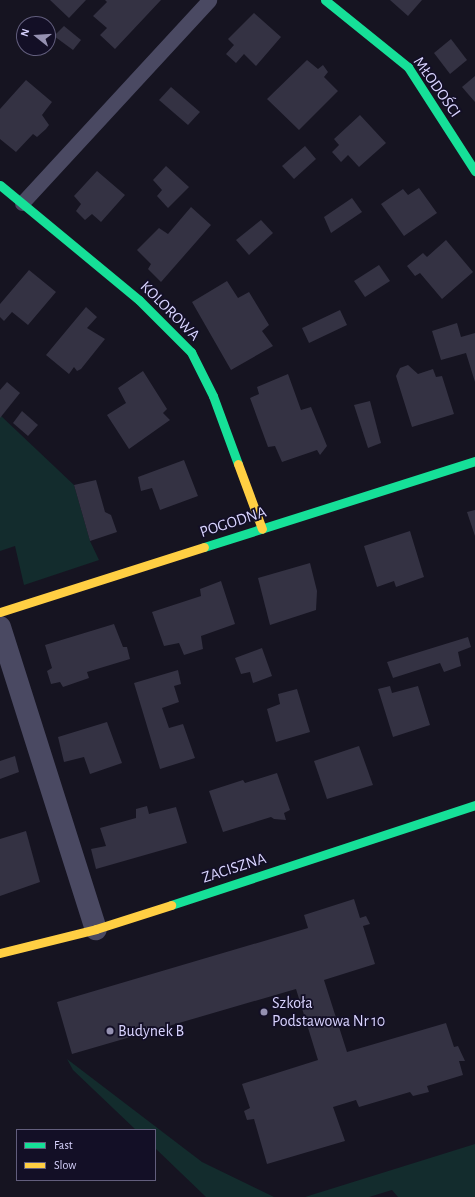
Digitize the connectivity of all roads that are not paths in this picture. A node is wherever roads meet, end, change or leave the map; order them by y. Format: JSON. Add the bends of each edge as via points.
{"nodes":[{"id":1,"x":209,"y":0,"type":"edge"},
{"id":2,"x":325,"y":0,"type":"edge"},
{"id":3,"x":475,"y":171,"type":"edge"},
{"id":4,"x":0,"y":185,"type":"edge"},
{"id":5,"x":22,"y":203,"type":"junction"},
{"id":6,"x":475,"y":461,"type":"edge"},
{"id":7,"x":262,"y":528,"type":"junction"},
{"id":8,"x":0,"y":612,"type":"edge"},
{"id":9,"x":0,"y":627,"type":"edge"},
{"id":10,"x":475,"y":805,"type":"edge"},
{"id":11,"x":96,"y":929,"type":"junction"},
{"id":12,"x":0,"y":953,"type":"edge"}],
"edges":[{"from":1,"to":5,"type":"lane"},
{"from":2,"to":3,"type":"street","name":"MŁODOŚCI","via":[[408,67]]},
{"from":4,"to":5,"type":"street","name":"KOLOROWA"},
{"from":5,"to":7,"type":"street","name":"KOLOROWA","via":[[140,300],[191,352],[213,396]]},
{"from":6,"to":7,"type":"street","name":"POGODNA"},
{"from":7,"to":8,"type":"street","name":"POGODNA"},
{"from":9,"to":11,"type":"street"},
{"from":10,"to":11,"type":"street","name":"ZACISZNA"},
{"from":11,"to":12,"type":"street","name":"ZACISZNA"}]}
